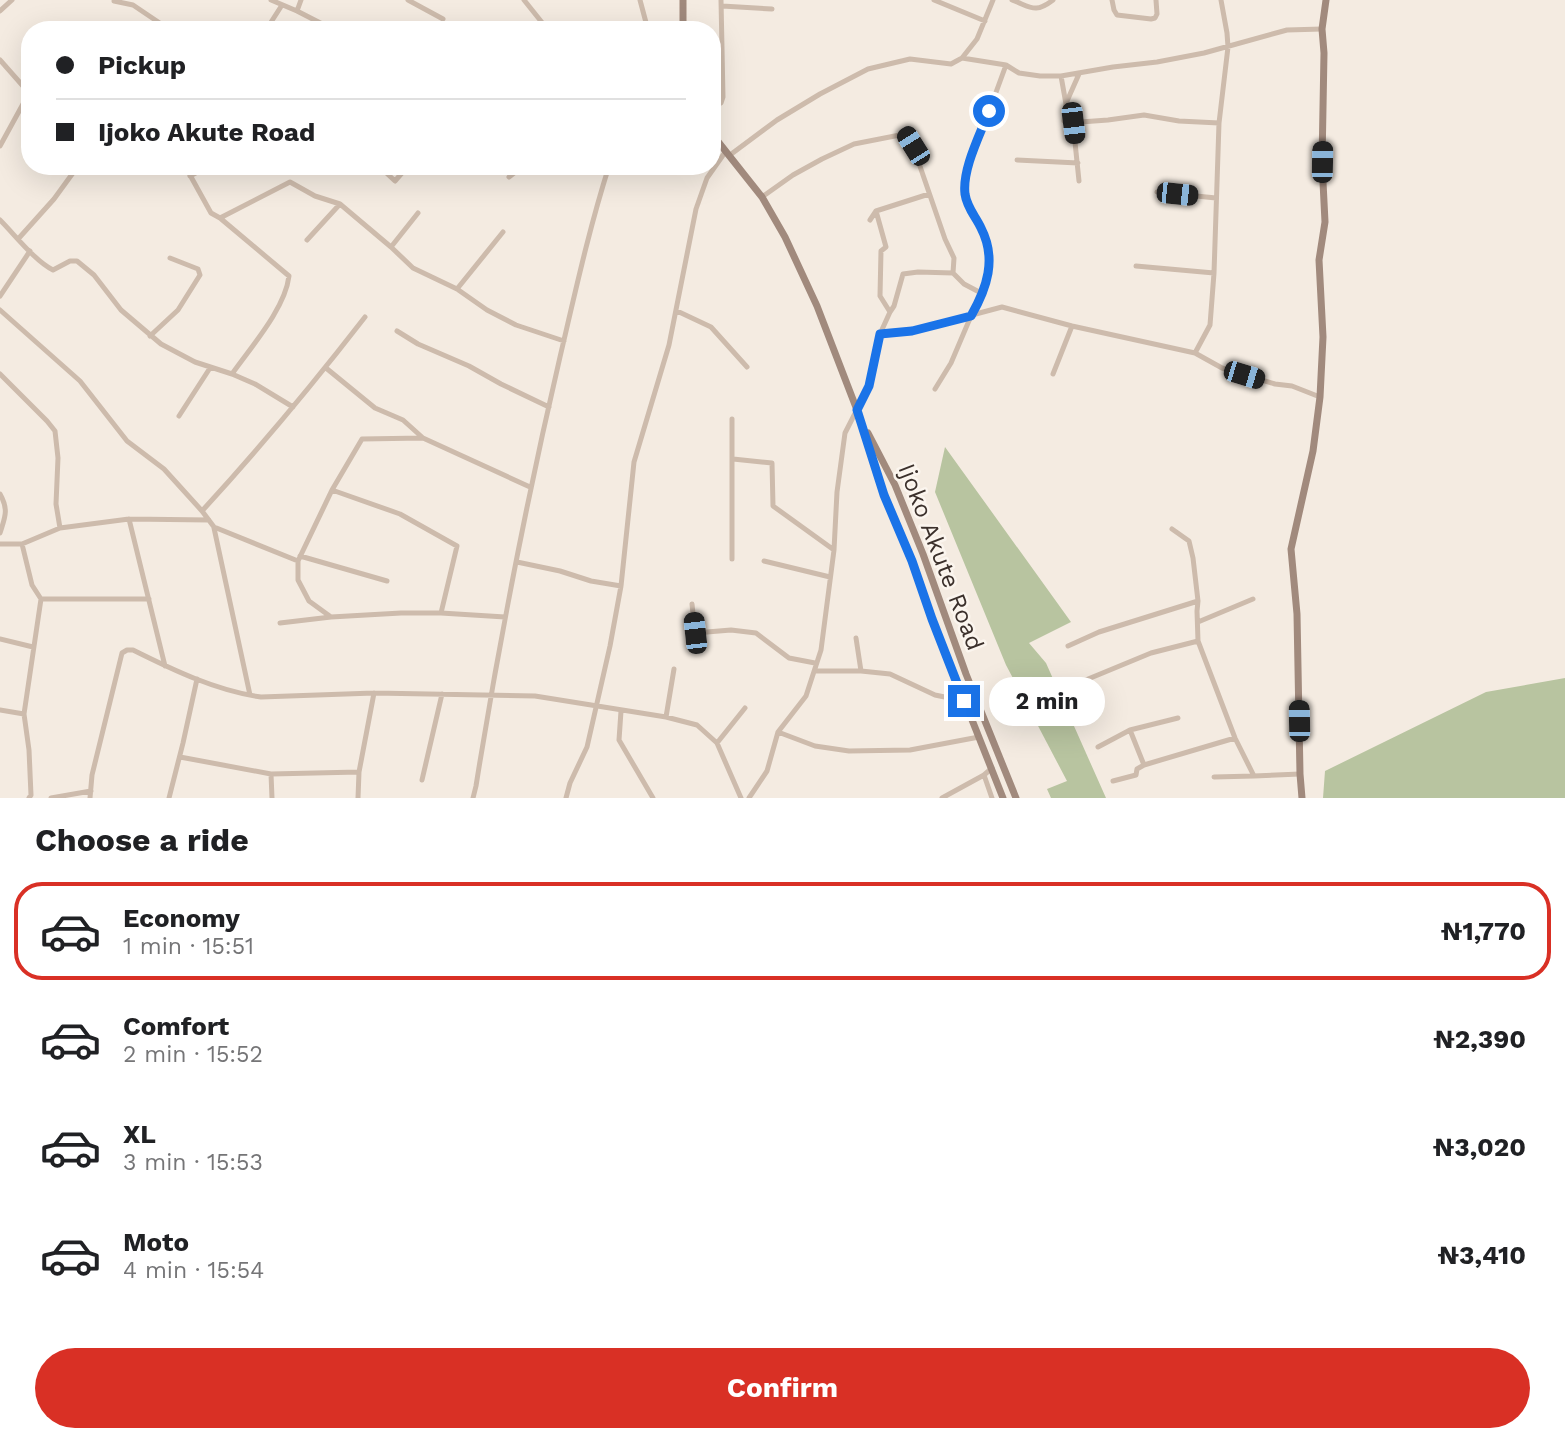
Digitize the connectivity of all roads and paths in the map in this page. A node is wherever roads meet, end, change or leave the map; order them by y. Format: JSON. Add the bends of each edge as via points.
{"nodes":[{"id":1,"x":12,"y":0,"type":"edge"},
{"id":2,"x":271,"y":0,"type":"edge"},
{"id":3,"x":302,"y":0,"type":"edge"},
{"id":4,"x":408,"y":0,"type":"edge"},
{"id":5,"x":524,"y":0,"type":"edge"},
{"id":6,"x":640,"y":0,"type":"edge"},
{"id":7,"x":682,"y":0,"type":"edge"},
{"id":8,"x":933,"y":0,"type":"edge"},
{"id":9,"x":993,"y":0,"type":"edge"},
{"id":10,"x":1012,"y":0,"type":"edge"},
{"id":11,"x":1112,"y":0,"type":"edge"},
{"id":12,"x":1156,"y":0,"type":"edge"},
{"id":13,"x":1221,"y":0,"type":"edge"},
{"id":14,"x":1326,"y":0,"type":"edge"},
{"id":15,"x":114,"y":1,"type":"edge"},
{"id":16,"x":1053,"y":1,"type":"edge"},
{"id":17,"x":134,"y":3,"type":"edge"},
{"id":18,"x":722,"y":3,"type":"edge"},
{"id":19,"x":282,"y":5,"type":"junction"},
{"id":20,"x":772,"y":9,"type":"dead end"},
{"id":21,"x":297,"y":10,"type":"junction"},
{"id":22,"x":0,"y":11,"type":"edge"},
{"id":23,"x":443,"y":19,"type":"dead end"},
{"id":24,"x":985,"y":20,"type":"junction"},
{"id":25,"x":158,"y":21,"type":"edge"},
{"id":26,"x":272,"y":21,"type":"edge"},
{"id":27,"x":317,"y":21,"type":"edge"},
{"id":28,"x":541,"y":21,"type":"edge"},
{"id":29,"x":646,"y":21,"type":"edge"},
{"id":30,"x":682,"y":21,"type":"edge"},
{"id":31,"x":1322,"y":29,"type":"junction"},
{"id":32,"x":721,"y":38,"type":"edge"},
{"id":33,"x":721,"y":38,"type":"edge"},
{"id":34,"x":1228,"y":47,"type":"junction"},
{"id":35,"x":962,"y":58,"type":"junction"},
{"id":36,"x":0,"y":60,"type":"edge"},
{"id":37,"x":1006,"y":65,"type":"junction"},
{"id":38,"x":1079,"y":74,"type":"junction"},
{"id":39,"x":1061,"y":76,"type":"junction"},
{"id":40,"x":21,"y":85,"type":"edge"},
{"id":41,"x":721,"y":103,"type":"edge"},
{"id":42,"x":1066,"y":104,"type":"junction"},
{"id":43,"x":21,"y":108,"type":"edge"},
{"id":44,"x":1073,"y":123,"type":"junction"},
{"id":45,"x":1219,"y":123,"type":"junction"},
{"id":46,"x":721,"y":145,"type":"edge"},
{"id":47,"x":0,"y":146,"type":"edge"},
{"id":48,"x":728,"y":153,"type":"junction"},
{"id":49,"x":1017,"y":160,"type":"dead end"},
{"id":50,"x":721,"y":161,"type":"edge"},
{"id":51,"x":1077,"y":163,"type":"junction"},
{"id":52,"x":71,"y":175,"type":"edge"},
{"id":53,"x":512,"y":175,"type":"edge"},
{"id":54,"x":606,"y":175,"type":"edge"},
{"id":55,"x":710,"y":175,"type":"edge"},
{"id":56,"x":190,"y":176,"type":"edge"},
{"id":57,"x":509,"y":177,"type":"dead end"},
{"id":58,"x":1079,"y":181,"type":"dead end"},
{"id":59,"x":1157,"y":192,"type":"dead end"},
{"id":60,"x":929,"y":194,"type":"junction"},
{"id":61,"x":762,"y":197,"type":"junction"},
{"id":62,"x":1216,"y":198,"type":"junction"},
{"id":63,"x":340,"y":204,"type":"junction"},
{"id":64,"x":876,"y":211,"type":"junction"},
{"id":65,"x":418,"y":213,"type":"dead end"},
{"id":66,"x":220,"y":218,"type":"junction"},
{"id":67,"x":0,"y":220,"type":"edge"},
{"id":68,"x":870,"y":220,"type":"dead end"},
{"id":69,"x":503,"y":232,"type":"dead end"},
{"id":70,"x":19,"y":238,"type":"junction"},
{"id":71,"x":307,"y":240,"type":"dead end"},
{"id":72,"x":391,"y":247,"type":"junction"},
{"id":73,"x":30,"y":251,"type":"junction"},
{"id":74,"x":170,"y":258,"type":"dead end"},
{"id":75,"x":1136,"y":265,"type":"dead end"},
{"id":76,"x":953,"y":273,"type":"junction"},
{"id":77,"x":1214,"y":273,"type":"junction"},
{"id":78,"x":457,"y":289,"type":"junction"},
{"id":79,"x":983,"y":294,"type":"junction"},
{"id":80,"x":0,"y":296,"type":"edge"},
{"id":81,"x":0,"y":310,"type":"edge"},
{"id":82,"x":677,"y":311,"type":"junction"},
{"id":83,"x":890,"y":312,"type":"junction"},
{"id":84,"x":971,"y":316,"type":"junction"},
{"id":85,"x":365,"y":317,"type":"dead end"},
{"id":86,"x":1072,"y":326,"type":"junction"},
{"id":87,"x":397,"y":331,"type":"dead end"},
{"id":88,"x":880,"y":334,"type":"junction"},
{"id":89,"x":150,"y":335,"type":"junction"},
{"id":90,"x":564,"y":341,"type":"junction"},
{"id":91,"x":1195,"y":353,"type":"junction"},
{"id":92,"x":747,"y":367,"type":"dead end"},
{"id":93,"x":210,"y":368,"type":"junction"},
{"id":94,"x":326,"y":368,"type":"junction"},
{"id":95,"x":0,"y":374,"type":"edge"},
{"id":96,"x":232,"y":374,"type":"junction"},
{"id":97,"x":1053,"y":374,"type":"dead end"},
{"id":98,"x":935,"y":389,"type":"dead end"},
{"id":99,"x":1320,"y":397,"type":"junction"},
{"id":100,"x":293,"y":407,"type":"junction"},
{"id":101,"x":548,"y":407,"type":"junction"},
{"id":102,"x":857,"y":410,"type":"junction"},
{"id":103,"x":179,"y":416,"type":"dead end"},
{"id":104,"x":732,"y":419,"type":"dead end"},
{"id":105,"x":423,"y":439,"type":"junction"},
{"id":106,"x":733,"y":459,"type":"junction"},
{"id":107,"x":530,"y":487,"type":"junction"},
{"id":108,"x":332,"y":490,"type":"junction"},
{"id":109,"x":0,"y":494,"type":"edge"},
{"id":110,"x":202,"y":511,"type":"junction"},
{"id":111,"x":129,"y":519,"type":"junction"},
{"id":112,"x":209,"y":520,"type":"junction"},
{"id":113,"x":214,"y":527,"type":"junction"},
{"id":114,"x":60,"y":528,"type":"junction"},
{"id":115,"x":1172,"y":529,"type":"dead end"},
{"id":116,"x":0,"y":533,"type":"edge"},
{"id":117,"x":0,"y":544,"type":"edge"},
{"id":118,"x":22,"y":544,"type":"junction"},
{"id":119,"x":834,"y":550,"type":"junction"},
{"id":120,"x":299,"y":559,"type":"junction"},
{"id":121,"x":732,"y":559,"type":"dead end"},
{"id":122,"x":764,"y":561,"type":"dead end"},
{"id":123,"x":517,"y":562,"type":"junction"},
{"id":124,"x":830,"y":577,"type":"junction"},
{"id":125,"x":387,"y":581,"type":"dead end"},
{"id":126,"x":621,"y":586,"type":"junction"},
{"id":127,"x":41,"y":599,"type":"junction"},
{"id":128,"x":149,"y":599,"type":"junction"},
{"id":129,"x":1253,"y":599,"type":"dead end"},
{"id":130,"x":1198,"y":601,"type":"junction"},
{"id":131,"x":692,"y":604,"type":"dead end"},
{"id":132,"x":441,"y":613,"type":"junction"},
{"id":133,"x":331,"y":617,"type":"junction"},
{"id":134,"x":505,"y":617,"type":"junction"},
{"id":135,"x":1198,"y":622,"type":"junction"},
{"id":136,"x":279,"y":623,"type":"dead end"},
{"id":137,"x":856,"y":638,"type":"dead end"},
{"id":138,"x":0,"y":639,"type":"edge"},
{"id":139,"x":1198,"y":641,"type":"junction"},
{"id":140,"x":1068,"y":646,"type":"dead end"},
{"id":141,"x":33,"y":647,"type":"junction"},
{"id":142,"x":816,"y":663,"type":"junction"},
{"id":143,"x":165,"y":666,"type":"junction"},
{"id":144,"x":674,"y":668,"type":"dead end"},
{"id":145,"x":815,"y":671,"type":"junction"},
{"id":146,"x":861,"y":671,"type":"junction"},
{"id":147,"x":197,"y":679,"type":"junction"},
{"id":148,"x":1076,"y":684,"type":"dead end"},
{"id":149,"x":374,"y":693,"type":"junction"},
{"id":150,"x":442,"y":694,"type":"junction"},
{"id":151,"x":250,"y":695,"type":"junction"},
{"id":152,"x":490,"y":695,"type":"junction"},
{"id":153,"x":964,"y":701,"type":"junction"},
{"id":154,"x":596,"y":706,"type":"junction"},
{"id":155,"x":745,"y":708,"type":"dead end"},
{"id":156,"x":0,"y":710,"type":"edge"},
{"id":157,"x":621,"y":711,"type":"junction"},
{"id":158,"x":24,"y":714,"type":"junction"},
{"id":159,"x":666,"y":717,"type":"junction"},
{"id":160,"x":1178,"y":718,"type":"dead end"},
{"id":161,"x":1130,"y":730,"type":"junction"},
{"id":162,"x":778,"y":732,"type":"junction"},
{"id":163,"x":979,"y":737,"type":"junction"},
{"id":164,"x":1235,"y":738,"type":"junction"},
{"id":165,"x":717,"y":743,"type":"junction"},
{"id":166,"x":1098,"y":747,"type":"dead end"},
{"id":167,"x":180,"y":757,"type":"junction"},
{"id":168,"x":1144,"y":765,"type":"junction"},
{"id":169,"x":992,"y":768,"type":"junction"},
{"id":170,"x":359,"y":772,"type":"junction"},
{"id":171,"x":271,"y":774,"type":"junction"},
{"id":172,"x":1300,"y":774,"type":"junction"},
{"id":173,"x":984,"y":775,"type":"junction"},
{"id":174,"x":1254,"y":776,"type":"junction"},
{"id":175,"x":1214,"y":777,"type":"dead end"},
{"id":176,"x":422,"y":780,"type":"dead end"},
{"id":177,"x":1113,"y":781,"type":"dead end"},
{"id":178,"x":90,"y":795,"type":"edge"},
{"id":179,"x":29,"y":798,"type":"edge"},
{"id":180,"x":51,"y":798,"type":"edge"},
{"id":181,"x":169,"y":798,"type":"edge"},
{"id":182,"x":272,"y":798,"type":"edge"},
{"id":183,"x":358,"y":798,"type":"edge"},
{"id":184,"x":473,"y":798,"type":"edge"},
{"id":185,"x":566,"y":798,"type":"edge"},
{"id":186,"x":653,"y":798,"type":"edge"},
{"id":187,"x":741,"y":798,"type":"edge"},
{"id":188,"x":749,"y":798,"type":"edge"},
{"id":189,"x":942,"y":798,"type":"edge"},
{"id":190,"x":992,"y":798,"type":"edge"},
{"id":191,"x":1003,"y":798,"type":"edge"},
{"id":192,"x":1016,"y":798,"type":"edge"},
{"id":193,"x":1303,"y":798,"type":"edge"}],
"edges":[{"from":1,"to":22,"type":"street"},
{"from":2,"to":19,"type":"street"},
{"from":3,"to":21,"type":"street"},
{"from":4,"to":23,"type":"street"},
{"from":5,"to":28,"type":"street"},
{"from":6,"to":29,"type":"street"},
{"from":7,"to":30,"type":"main road"},
{"from":8,"to":24,"type":"street"},
{"from":9,"to":24,"type":"street"},
{"from":10,"to":16,"type":"street","via":[[1037,9]]},
{"from":11,"to":12,"type":"street","via":[[1116,15],[1151,19],[1157,14]]},
{"from":13,"to":34,"type":"street"},
{"from":14,"to":31,"type":"main road"},
{"from":15,"to":17,"type":"street"},
{"from":17,"to":25,"type":"street"},
{"from":18,"to":20,"type":"street"},
{"from":18,"to":32,"type":"street"},
{"from":19,"to":21,"type":"street"},
{"from":19,"to":26,"type":"street"},
{"from":21,"to":27,"type":"street"},
{"from":24,"to":35,"type":"street"},
{"from":31,"to":34,"type":"street","via":[[1287,30]]},
{"from":31,"to":99,"type":"main road","via":[[1325,222],[1319,260]]},
{"from":33,"to":41,"type":"street"},
{"from":34,"to":38,"type":"street"},
{"from":34,"to":45,"type":"street"},
{"from":35,"to":37,"type":"street"},
{"from":35,"to":48,"type":"street","via":[[951,64],[911,59],[868,69]]},
{"from":36,"to":40,"type":"street"},
{"from":37,"to":39,"type":"street","via":[[1019,73]]},
{"from":37,"to":79,"type":"street","via":[[965,177],[965,196],[986,239],[989,273]]},
{"from":38,"to":39,"type":"street"},
{"from":38,"to":42,"type":"street"},
{"from":39,"to":42,"type":"street"},
{"from":42,"to":44,"type":"street","via":[[1065,121]]},
{"from":43,"to":47,"type":"street"},
{"from":44,"to":45,"type":"street","via":[[1144,115]]},
{"from":44,"to":51,"type":"street"},
{"from":45,"to":62,"type":"street"},
{"from":46,"to":48,"type":"main road","name":"Ijoko Akute Road"},
{"from":48,"to":50,"type":"street"},
{"from":48,"to":61,"type":"main road","name":"Ijoko Akute Road"},
{"from":49,"to":51,"type":"street"},
{"from":51,"to":58,"type":"street"},
{"from":52,"to":70,"type":"street"},
{"from":53,"to":57,"type":"street"},
{"from":54,"to":90,"type":"street"},
{"from":55,"to":82,"type":"street","via":[[696,209]]},
{"from":56,"to":66,"type":"street","via":[[211,213]]},
{"from":59,"to":62,"type":"street"},
{"from":60,"to":61,"type":"street","via":[[905,134],[854,144]]},
{"from":60,"to":64,"type":"street"},
{"from":60,"to":76,"type":"street","via":[[954,258]]},
{"from":61,"to":102,"type":"main road","name":"Ijoko Akute Road","via":[[817,306]]},
{"from":62,"to":77,"type":"street"},
{"from":63,"to":66,"type":"street","via":[[290,182]]},
{"from":63,"to":71,"type":"street"},
{"from":63,"to":72,"type":"street"},
{"from":64,"to":68,"type":"street"},
{"from":64,"to":83,"type":"street","via":[[886,247],[881,251],[880,296]]},
{"from":65,"to":72,"type":"street"},
{"from":66,"to":96,"type":"street","via":[[289,276],[278,308]]},
{"from":67,"to":70,"type":"street"},
{"from":69,"to":78,"type":"street"},
{"from":70,"to":73,"type":"street"},
{"from":72,"to":78,"type":"street","via":[[413,268]]},
{"from":73,"to":80,"type":"street"},
{"from":73,"to":89,"type":"street","via":[[53,270],[77,261]]},
{"from":74,"to":89,"type":"street","via":[[198,268],[200,275],[178,310]]},
{"from":75,"to":77,"type":"street"},
{"from":76,"to":79,"type":"street"},
{"from":76,"to":83,"type":"street","via":[[903,274]]},
{"from":77,"to":91,"type":"street","via":[[1210,325]]},
{"from":78,"to":90,"type":"street","via":[[516,324]]},
{"from":79,"to":84,"type":"street"},
{"from":81,"to":110,"type":"street","via":[[72,374],[127,441],[164,469]]},
{"from":82,"to":92,"type":"street","via":[[711,327]]},
{"from":82,"to":126,"type":"street","via":[[634,463]]},
{"from":83,"to":88,"type":"street"},
{"from":84,"to":86,"type":"street","via":[[1002,307]]},
{"from":84,"to":88,"type":"street"},
{"from":84,"to":98,"type":"street"},
{"from":85,"to":94,"type":"street"},
{"from":86,"to":91,"type":"street"},
{"from":86,"to":97,"type":"street"},
{"from":87,"to":101,"type":"street"},
{"from":88,"to":102,"type":"street","via":[[869,386]]},
{"from":89,"to":93,"type":"street","via":[[171,351]]},
{"from":90,"to":101,"type":"street"},
{"from":91,"to":99,"type":"street","via":[[1222,368]]},
{"from":93,"to":96,"type":"street"},
{"from":93,"to":103,"type":"street"},
{"from":94,"to":100,"type":"street"},
{"from":94,"to":105,"type":"street","via":[[375,408],[403,420]]},
{"from":95,"to":114,"type":"street","via":[[55,431]]},
{"from":96,"to":100,"type":"street"},
{"from":99,"to":172,"type":"main road","via":[[1291,549]]},
{"from":100,"to":110,"type":"street"},
{"from":101,"to":107,"type":"street"},
{"from":102,"to":119,"type":"street","via":[[845,433]]},
{"from":102,"to":153,"type":"main road","name":"Ijoko Akute Road","via":[[884,495]]},
{"from":102,"to":192,"type":"main road","name":"Ijoko Akute Road","via":[[895,485]]},
{"from":104,"to":106,"type":"street"},
{"from":105,"to":107,"type":"street"},
{"from":105,"to":108,"type":"street","via":[[362,439]]},
{"from":106,"to":119,"type":"street","via":[[772,463],[773,506]]},
{"from":106,"to":121,"type":"street"},
{"from":107,"to":123,"type":"street"},
{"from":108,"to":120,"type":"street"},
{"from":108,"to":132,"type":"street","via":[[400,514],[457,546]]},
{"from":109,"to":116,"type":"street","via":[[6,507]]},
{"from":110,"to":112,"type":"street"},
{"from":111,"to":112,"type":"street"},
{"from":111,"to":114,"type":"street"},
{"from":111,"to":128,"type":"street"},
{"from":112,"to":113,"type":"street"},
{"from":113,"to":120,"type":"street"},
{"from":113,"to":151,"type":"street"},
{"from":114,"to":118,"type":"street"},
{"from":115,"to":130,"type":"street","via":[[1189,541]]},
{"from":117,"to":118,"type":"street"},
{"from":118,"to":127,"type":"street","via":[[32,585]]},
{"from":119,"to":124,"type":"street"},
{"from":120,"to":125,"type":"street"},
{"from":120,"to":133,"type":"street","via":[[298,580],[309,601]]},
{"from":122,"to":124,"type":"street"},
{"from":123,"to":126,"type":"street"},
{"from":123,"to":134,"type":"street"},
{"from":124,"to":142,"type":"street"},
{"from":126,"to":154,"type":"street"},
{"from":127,"to":128,"type":"street"},
{"from":127,"to":141,"type":"street"},
{"from":128,"to":143,"type":"street"},
{"from":129,"to":135,"type":"street"},
{"from":130,"to":135,"type":"street"},
{"from":130,"to":140,"type":"street"},
{"from":131,"to":142,"type":"street","via":[[695,633],[756,632],[789,658]]},
{"from":132,"to":133,"type":"street"},
{"from":132,"to":134,"type":"street"},
{"from":133,"to":136,"type":"street"},
{"from":134,"to":152,"type":"street"},
{"from":135,"to":139,"type":"street"},
{"from":137,"to":146,"type":"street"},
{"from":138,"to":141,"type":"street"},
{"from":139,"to":148,"type":"street","via":[[1151,653]]},
{"from":139,"to":164,"type":"street"},
{"from":141,"to":158,"type":"street"},
{"from":142,"to":145,"type":"street"},
{"from":143,"to":147,"type":"street"},
{"from":143,"to":178,"type":"street","via":[[134,650],[122,653]]},
{"from":144,"to":159,"type":"street"},
{"from":145,"to":146,"type":"street"},
{"from":145,"to":162,"type":"street","via":[[806,696]]},
{"from":146,"to":153,"type":"street","via":[[890,674],[935,695]]},
{"from":147,"to":151,"type":"street"},
{"from":147,"to":167,"type":"street"},
{"from":149,"to":150,"type":"street"},
{"from":149,"to":151,"type":"street"},
{"from":149,"to":170,"type":"street"},
{"from":150,"to":152,"type":"street"},
{"from":150,"to":176,"type":"street"},
{"from":152,"to":154,"type":"street","via":[[536,696]]},
{"from":152,"to":184,"type":"street"},
{"from":153,"to":163,"type":"main road","name":"Ijoko Akute Road"},
{"from":154,"to":157,"type":"street"},
{"from":154,"to":185,"type":"street","via":[[587,747]]},
{"from":155,"to":165,"type":"street"},
{"from":156,"to":158,"type":"street"},
{"from":157,"to":159,"type":"street"},
{"from":157,"to":186,"type":"street","via":[[619,740]]},
{"from":158,"to":179,"type":"street"},
{"from":159,"to":165,"type":"street","via":[[696,725]]},
{"from":160,"to":161,"type":"street"},
{"from":161,"to":166,"type":"street"},
{"from":161,"to":168,"type":"street"},
{"from":162,"to":163,"type":"street","via":[[816,746],[849,751],[911,750]]},
{"from":162,"to":188,"type":"street","via":[[767,771]]},
{"from":163,"to":169,"type":"main road","name":"Ijoko Akute Road"},
{"from":164,"to":168,"type":"street"},
{"from":164,"to":174,"type":"street"},
{"from":165,"to":187,"type":"street"},
{"from":167,"to":171,"type":"street"},
{"from":167,"to":181,"type":"street"},
{"from":168,"to":177,"type":"street","via":[[1136,775]]},
{"from":169,"to":173,"type":"street"},
{"from":169,"to":191,"type":"main road","name":"Ijoko Akute Road"},
{"from":170,"to":171,"type":"street"},
{"from":170,"to":183,"type":"street"},
{"from":171,"to":182,"type":"street"},
{"from":172,"to":174,"type":"street"},
{"from":172,"to":193,"type":"main road"},
{"from":173,"to":189,"type":"street"},
{"from":173,"to":190,"type":"street"},
{"from":174,"to":175,"type":"street"},
{"from":178,"to":180,"type":"street"}]}
